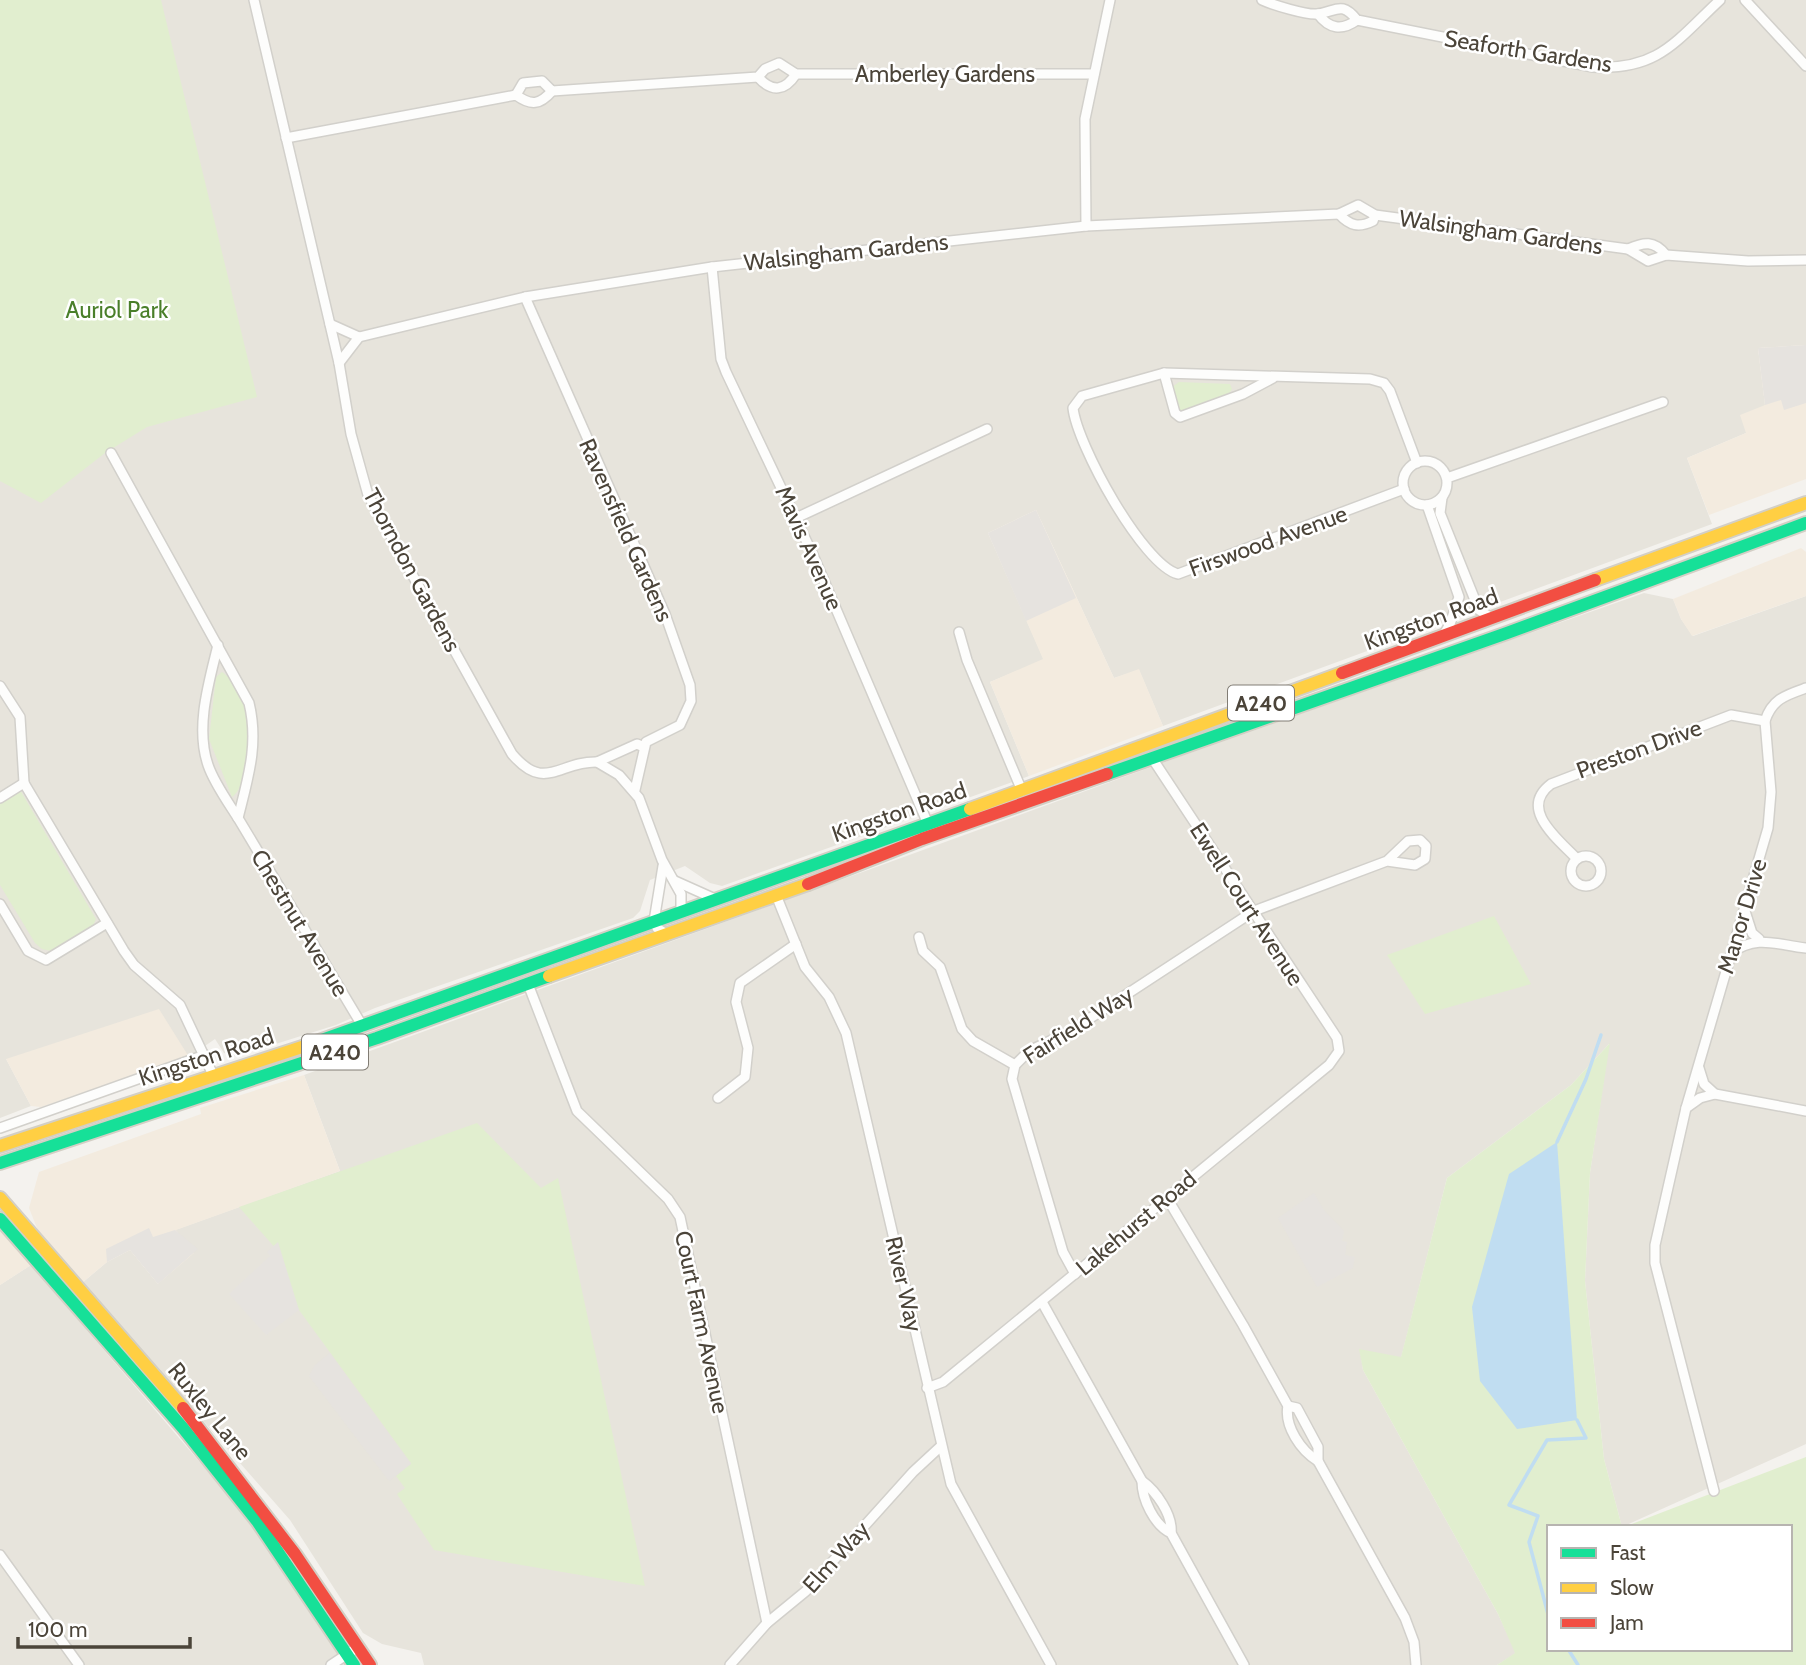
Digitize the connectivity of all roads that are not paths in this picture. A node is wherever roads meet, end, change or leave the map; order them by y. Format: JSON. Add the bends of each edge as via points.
{"nodes":[{"id":1,"x":254,"y":0,"type":"edge"},
{"id":2,"x":1110,"y":0,"type":"edge"},
{"id":3,"x":1262,"y":0,"type":"edge"},
{"id":4,"x":1720,"y":0,"type":"edge"},
{"id":5,"x":1745,"y":0,"type":"edge"},
{"id":6,"x":1318,"y":14,"type":"junction"},
{"id":7,"x":1357,"y":20,"type":"junction"},
{"id":8,"x":1806,"y":66,"type":"edge"},
{"id":9,"x":796,"y":74,"type":"junction"},
{"id":10,"x":1094,"y":74,"type":"junction"},
{"id":11,"x":758,"y":76,"type":"junction"},
{"id":12,"x":552,"y":90,"type":"junction"},
{"id":13,"x":516,"y":95,"type":"junction"},
{"id":14,"x":286,"y":138,"type":"junction"},
{"id":15,"x":1339,"y":214,"type":"junction"},
{"id":16,"x":1375,"y":215,"type":"junction"},
{"id":17,"x":1086,"y":226,"type":"junction"},
{"id":18,"x":1628,"y":249,"type":"junction"},
{"id":19,"x":1666,"y":255,"type":"junction"},
{"id":20,"x":1806,"y":260,"type":"edge"},
{"id":21,"x":712,"y":267,"type":"junction"},
{"id":22,"x":525,"y":297,"type":"junction"},
{"id":23,"x":330,"y":324,"type":"junction"},
{"id":24,"x":359,"y":337,"type":"junction"},
{"id":25,"x":339,"y":363,"type":"junction"},
{"id":26,"x":1164,"y":373,"type":"junction"},
{"id":27,"x":1273,"y":378,"type":"junction"},
{"id":28,"x":1663,"y":402,"type":"dead end"},
{"id":29,"x":987,"y":429,"type":"dead end"},
{"id":30,"x":111,"y":453,"type":"dead end"},
{"id":31,"x":1418,"y":463,"type":"junction"},
{"id":32,"x":1447,"y":478,"type":"junction"},
{"id":33,"x":1404,"y":489,"type":"junction"},
{"id":34,"x":1442,"y":498,"type":"junction"},
{"id":35,"x":1806,"y":502,"type":"edge"},
{"id":36,"x":1427,"y":505,"type":"junction"},
{"id":37,"x":796,"y":518,"type":"junction"},
{"id":38,"x":1806,"y":523,"type":"edge"},
{"id":39,"x":1493,"y":618,"type":"junction"},
{"id":40,"x":959,"y":632,"type":"dead end"},
{"id":41,"x":1442,"y":637,"type":"junction"},
{"id":42,"x":218,"y":645,"type":"junction"},
{"id":43,"x":0,"y":686,"type":"edge"},
{"id":44,"x":1806,"y":688,"type":"edge"},
{"id":45,"x":1765,"y":720,"type":"junction"},
{"id":46,"x":644,"y":747,"type":"junction"},
{"id":47,"x":1152,"y":758,"type":"junction"},
{"id":48,"x":597,"y":762,"type":"junction"},
{"id":49,"x":24,"y":783,"type":"junction"},
{"id":50,"x":635,"y":790,"type":"junction"},
{"id":51,"x":1022,"y":791,"type":"junction"},
{"id":52,"x":0,"y":798,"type":"edge"},
{"id":53,"x":238,"y":818,"type":"junction"},
{"id":54,"x":928,"y":824,"type":"junction"},
{"id":55,"x":1577,"y":859,"type":"dead end"},
{"id":56,"x":662,"y":860,"type":"junction"},
{"id":57,"x":1387,"y":861,"type":"dead end"},
{"id":58,"x":676,"y":882,"type":"junction"},
{"id":59,"x":661,"y":886,"type":"junction"},
{"id":60,"x":776,"y":895,"type":"junction"},
{"id":61,"x":714,"y":899,"type":"junction"},
{"id":62,"x":0,"y":904,"type":"edge"},
{"id":63,"x":1745,"y":909,"type":"junction"},
{"id":64,"x":681,"y":911,"type":"junction"},
{"id":65,"x":1254,"y":911,"type":"junction"},
{"id":66,"x":654,"y":921,"type":"junction"},
{"id":67,"x":107,"y":923,"type":"junction"},
{"id":68,"x":673,"y":933,"type":"junction"},
{"id":69,"x":919,"y":937,"type":"dead end"},
{"id":70,"x":1759,"y":939,"type":"junction"},
{"id":71,"x":796,"y":944,"type":"junction"},
{"id":72,"x":1806,"y":948,"type":"edge"},
{"id":73,"x":1731,"y":953,"type":"junction"},
{"id":74,"x":528,"y":984,"type":"junction"},
{"id":75,"x":363,"y":1027,"type":"junction"},
{"id":76,"x":1339,"y":1051,"type":"joint"},
{"id":77,"x":205,"y":1055,"type":"junction"},
{"id":78,"x":1015,"y":1065,"type":"junction"},
{"id":79,"x":1698,"y":1066,"type":"junction"},
{"id":80,"x":214,"y":1077,"type":"junction"},
{"id":81,"x":1715,"y":1094,"type":"junction"},
{"id":82,"x":718,"y":1098,"type":"dead end"},
{"id":83,"x":1686,"y":1108,"type":"junction"},
{"id":84,"x":1806,"y":1111,"type":"edge"},
{"id":85,"x":0,"y":1128,"type":"edge"},
{"id":86,"x":0,"y":1146,"type":"edge"},
{"id":87,"x":0,"y":1163,"type":"edge"},
{"id":88,"x":0,"y":1198,"type":"edge"},
{"id":89,"x":1167,"y":1198,"type":"junction"},
{"id":90,"x":2,"y":1223,"type":"edge"},
{"id":91,"x":1075,"y":1274,"type":"junction"},
{"id":92,"x":1042,"y":1302,"type":"junction"},
{"id":93,"x":927,"y":1388,"type":"junction"},
{"id":94,"x":1288,"y":1406,"type":"junction"},
{"id":95,"x":940,"y":1447,"type":"junction"},
{"id":96,"x":1318,"y":1461,"type":"junction"},
{"id":97,"x":1714,"y":1491,"type":"dead end"},
{"id":98,"x":0,"y":1555,"type":"edge"},
{"id":99,"x":767,"y":1623,"type":"junction"},
{"id":100,"x":353,"y":1655,"type":"edge"},
{"id":101,"x":1417,"y":1663,"type":"edge"},
{"id":102,"x":79,"y":1665,"type":"edge"},
{"id":103,"x":331,"y":1665,"type":"edge"},
{"id":104,"x":370,"y":1665,"type":"edge"},
{"id":105,"x":730,"y":1665,"type":"edge"},
{"id":106,"x":1051,"y":1665,"type":"edge"},
{"id":107,"x":1244,"y":1665,"type":"edge"}],
"edges":[{"from":1,"to":14,"type":"street","name":"Thorndon Gardens"},
{"from":2,"to":10,"type":"street"},
{"from":3,"to":6,"type":"street","name":"Seaforth Gardens"},
{"from":4,"to":7,"type":"street","name":"Seaforth Gardens","via":[[1652,60],[1614,68]]},
{"from":5,"to":8,"type":"street"},
{"from":6,"to":7,"type":"street","name":"Seaforth Gardens","via":[[1340,8]]},
{"from":6,"to":7,"type":"street","name":"Seaforth Gardens","via":[[1336,28]]},
{"from":9,"to":10,"type":"street","name":"Amberley Gardens"},
{"from":9,"to":11,"type":"street","name":"Amberley Gardens","via":[[779,63]]},
{"from":9,"to":11,"type":"street","name":"Amberley Gardens","via":[[780,89],[766,86]]},
{"from":10,"to":17,"type":"street","via":[[1084,143]]},
{"from":11,"to":12,"type":"street","name":"Amberley Gardens"},
{"from":12,"to":13,"type":"street","name":"Amberley Gardens","via":[[536,103]]},
{"from":12,"to":13,"type":"street","name":"Amberley Gardens","via":[[542,81],[532,81],[523,83]]},
{"from":13,"to":14,"type":"street","name":"Amberley Gardens"},
{"from":14,"to":23,"type":"street","name":"Thorndon Gardens"},
{"from":15,"to":16,"type":"street","name":"Walsingham Gardens","via":[[1358,205]]},
{"from":15,"to":16,"type":"street","name":"Walsingham Gardens","via":[[1351,225],[1360,226],[1373,222]]},
{"from":15,"to":17,"type":"street","name":"Walsingham Gardens"},
{"from":16,"to":18,"type":"street","name":"Walsingham Gardens"},
{"from":17,"to":21,"type":"street","name":"Walsingham Gardens"},
{"from":18,"to":19,"type":"street","name":"Walsingham Gardens","via":[[1648,261]]},
{"from":18,"to":19,"type":"street","name":"Walsingham Gardens","via":[[1650,243]]},
{"from":19,"to":20,"type":"street","name":"Walsingham Gardens"},
{"from":21,"to":22,"type":"street","name":"Walsingham Gardens"},
{"from":21,"to":37,"type":"street","name":"Mavis Avenue","via":[[721,359]]},
{"from":22,"to":24,"type":"street","name":"Walsingham Gardens"},
{"from":22,"to":46,"type":"street","name":"Ravensfield Gardens","via":[[664,614],[690,685],[685,718]]},
{"from":23,"to":24,"type":"street"},
{"from":23,"to":25,"type":"street","name":"Thorndon Gardens"},
{"from":24,"to":25,"type":"street"},
{"from":25,"to":48,"type":"street","name":"Thorndon Gardens","via":[[351,434],[368,495],[512,754],[523,767],[538,774]]},
{"from":26,"to":27,"type":"street","name":"Firswood Avenue"},
{"from":26,"to":27,"type":"street","name":"Firswood Avenue","via":[[1180,417]]},
{"from":26,"to":33,"type":"street","name":"Firswood Avenue","via":[[1082,396],[1073,408],[1094,467],[1147,549],[1168,572],[1190,571]]},
{"from":27,"to":31,"type":"street","name":"Firswood Avenue","via":[[1384,383]]},
{"from":28,"to":32,"type":"street"},
{"from":29,"to":37,"type":"street"},
{"from":30,"to":42,"type":"street"},
{"from":31,"to":32,"type":"street","via":[[1432,462]]},
{"from":31,"to":33,"type":"street","via":[[1404,476]]},
{"from":32,"to":34,"type":"street"},
{"from":33,"to":36,"type":"street","via":[[1410,499]]},
{"from":34,"to":36,"type":"street"},
{"from":34,"to":39,"type":"street","via":[[1440,513],[1479,610]]},
{"from":35,"to":39,"type":"main road","name":"Kingston Road","number":"A240"},
{"from":36,"to":41,"type":"street","via":[[1459,597]]},
{"from":37,"to":54,"type":"street","name":"Mavis Avenue"},
{"from":38,"to":47,"type":"main road","name":"Kingston Road","number":"A240"},
{"from":39,"to":41,"type":"main road","name":"Kingston Road","number":"A240"},
{"from":40,"to":51,"type":"street"},
{"from":41,"to":51,"type":"main road","name":"Kingston Road","number":"A240"},
{"from":42,"to":53,"type":"street","name":"Chestnut Avenue","via":[[202,735],[208,766]]},
{"from":42,"to":53,"type":"street","via":[[249,703],[255,728],[255,750]]},
{"from":43,"to":49,"type":"street","via":[[20,717]]},
{"from":44,"to":45,"type":"street","via":[[1779,697]]},
{"from":45,"to":55,"type":"street","name":"Preston Drive","via":[[1731,715],[1551,784],[1540,796],[1538,813]]},
{"from":45,"to":63,"type":"street","name":"Manor Drive","via":[[1771,811]]},
{"from":46,"to":48,"type":"street","name":"Ravensfield Gardens","via":[[637,744]]},
{"from":46,"to":50,"type":"street"},
{"from":47,"to":60,"type":"main road","name":"Kingston Road","number":"A240"},
{"from":47,"to":65,"type":"street","name":"Ewell Court Avenue"},
{"from":48,"to":50,"type":"street"},
{"from":49,"to":52,"type":"street"},
{"from":49,"to":67,"type":"street"},
{"from":50,"to":56,"type":"street"},
{"from":51,"to":54,"type":"main road","name":"Kingston Road","number":"A240"},
{"from":53,"to":75,"type":"street","name":"Chestnut Avenue"},
{"from":54,"to":61,"type":"main road","name":"Kingston Road","number":"A240"},
{"from":56,"to":58,"type":"street"},
{"from":56,"to":59,"type":"street"},
{"from":57,"to":65,"type":"street","name":"Fairfield Way"},
{"from":58,"to":59,"type":"street"},
{"from":58,"to":61,"type":"street"},
{"from":58,"to":64,"type":"street"},
{"from":59,"to":66,"type":"street"},
{"from":60,"to":68,"type":"main road","name":"Kingston Road","number":"A240"},
{"from":60,"to":71,"type":"street","name":"River Way"},
{"from":61,"to":64,"type":"main road","name":"Kingston Road","number":"A240"},
{"from":62,"to":67,"type":"street","via":[[28,951],[46,960]]},
{"from":63,"to":70,"type":"street","via":[[1752,933]]},
{"from":63,"to":73,"type":"street","name":"Manor Drive"},
{"from":64,"to":66,"type":"main road","name":"Kingston Road","number":"A240"},
{"from":64,"to":68,"type":"street"},
{"from":65,"to":76,"type":"street","name":"Ewell Court Avenue","via":[[1337,1038]]},
{"from":65,"to":78,"type":"street","name":"Fairfield Way","via":[[1069,1032],[1029,1051]]},
{"from":66,"to":68,"type":"street","via":[[657,928]]},
{"from":66,"to":75,"type":"main road","name":"Kingston Road","number":"A240"},
{"from":67,"to":77,"type":"street","via":[[134,965],[180,1005]]},
{"from":68,"to":74,"type":"main road","name":"Kingston Road","number":"A240"},
{"from":69,"to":78,"type":"street","via":[[923,951],[940,967],[962,1029],[973,1041]]},
{"from":70,"to":72,"type":"street"},
{"from":70,"to":73,"type":"street"},
{"from":71,"to":82,"type":"street","via":[[740,983],[736,1002],[748,1048],[745,1077]]},
{"from":71,"to":93,"type":"street","name":"River Way","via":[[846,1033]]},
{"from":73,"to":79,"type":"street","name":"Manor Drive"},
{"from":74,"to":87,"type":"main road","name":"Kingston Road","number":"A240"},
{"from":74,"to":99,"type":"street","name":"Court Farm Avenue","via":[[577,1111],[668,1199],[680,1217]]},
{"from":75,"to":80,"type":"main road","name":"Kingston Road","number":"A240"},
{"from":76,"to":89,"type":"street","name":"Lakehurst Road","via":[[1329,1065]]},
{"from":77,"to":80,"type":"street"},
{"from":77,"to":85,"type":"street"},
{"from":78,"to":91,"type":"street","name":"Fairfield Way","via":[[1012,1079],[1063,1252]]},
{"from":79,"to":81,"type":"street","via":[[1704,1084]]},
{"from":79,"to":83,"type":"street","name":"Manor Drive"},
{"from":80,"to":86,"type":"main road","name":"Kingston Road","number":"A240"},
{"from":81,"to":83,"type":"street"},
{"from":81,"to":84,"type":"street"},
{"from":83,"to":97,"type":"street","name":"Manor Drive","via":[[1655,1245],[1655,1263]]},
{"from":88,"to":100,"type":"main road","name":"Ruxley Lane","via":[[184,1410],[263,1511]]},
{"from":89,"to":91,"type":"street","name":"Lakehurst Road"},
{"from":89,"to":94,"type":"street"},
{"from":90,"to":100,"type":"main road","name":"Ruxley Lane","via":[[183,1429],[257,1521]]},
{"from":91,"to":92,"type":"street","name":"Lakehurst Road"},
{"from":92,"to":93,"type":"street","name":"Lakehurst Road","via":[[943,1381]]},
{"from":92,"to":107,"type":"street","via":[[1142,1481],[1142,1493],[1162,1528],[1171,1533]]},
{"from":93,"to":95,"type":"street","name":"River Way"},
{"from":94,"to":96,"type":"street","via":[[1286,1418],[1306,1454]]},
{"from":94,"to":96,"type":"street","via":[[1297,1408],[1318,1447]]},
{"from":95,"to":99,"type":"street","name":"Elm Way","via":[[806,1591]]},
{"from":95,"to":106,"type":"street","name":"River Way","via":[[956,1493]]},
{"from":96,"to":101,"type":"street","via":[[1405,1618]]},
{"from":98,"to":102,"type":"street"},
{"from":99,"to":105,"type":"street","name":"Elm Way"},
{"from":100,"to":103,"type":"street"},
{"from":100,"to":104,"type":"main road","name":"Ruxley Lane"}]}
